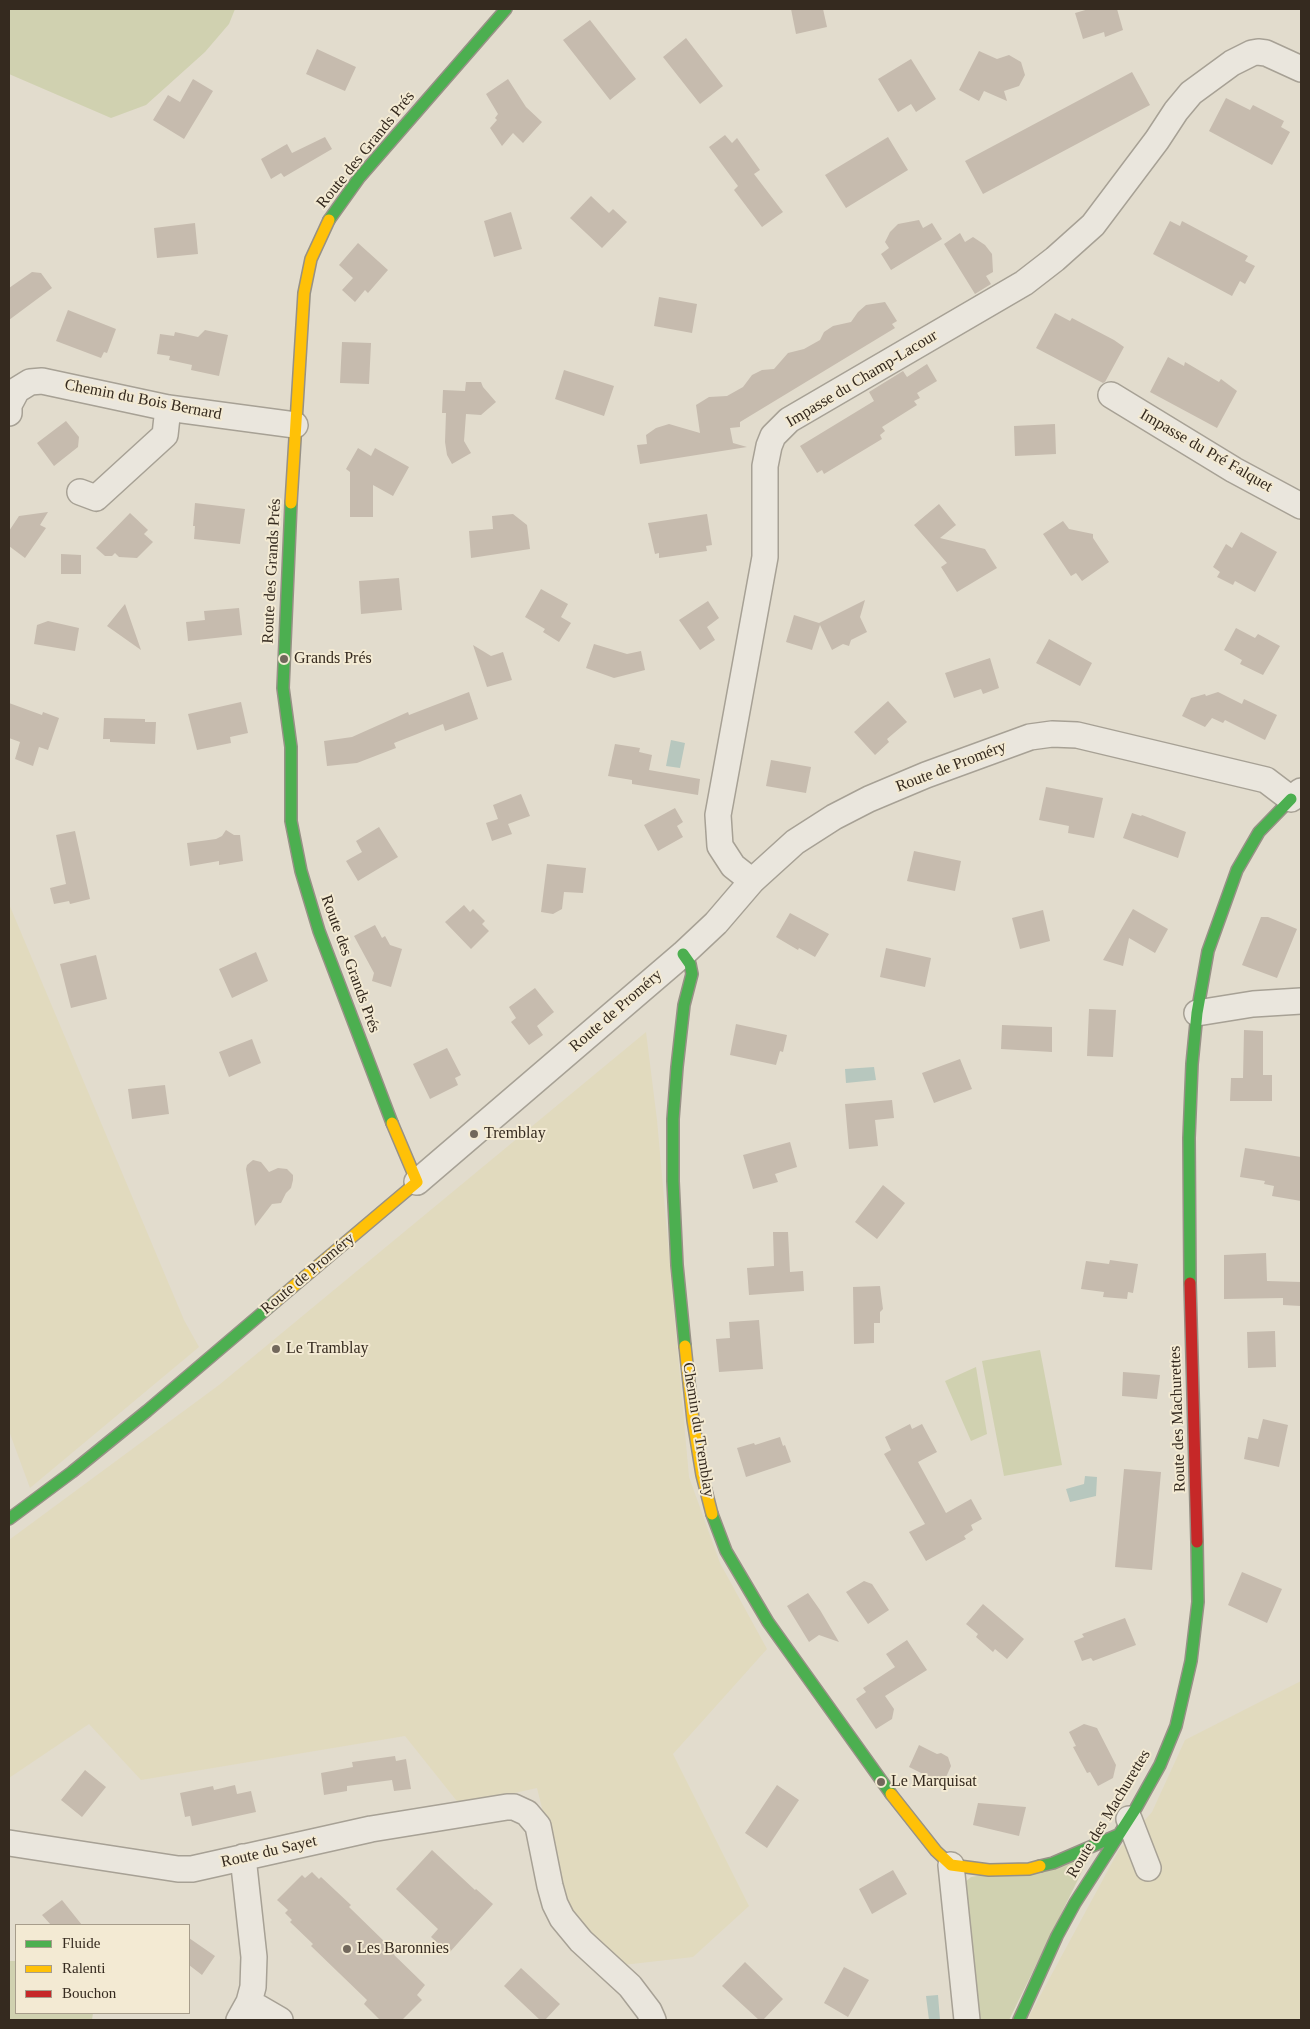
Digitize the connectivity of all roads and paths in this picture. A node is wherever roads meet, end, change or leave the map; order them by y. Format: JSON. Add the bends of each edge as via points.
{"nodes":[{"id":1,"x":506,"y":9,"type":"edge"},
{"id":2,"x":1301,"y":69,"type":"edge"},
{"id":3,"x":1111,"y":395,"type":"dead end"},
{"id":4,"x":168,"y":408,"type":"junction"},
{"id":5,"x":9,"y":413,"type":"edge"},
{"id":6,"x":295,"y":425,"type":"junction"},
{"id":7,"x":80,"y":492,"type":"dead end"},
{"id":8,"x":1301,"y":506,"type":"edge"},
{"id":9,"x":1296,"y":795,"type":"edge"},
{"id":10,"x":752,"y":881,"type":"junction"},
{"id":11,"x":683,"y":954,"type":"junction"},
{"id":12,"x":1301,"y":1001,"type":"edge"},
{"id":13,"x":1197,"y":1013,"type":"junction"},
{"id":14,"x":417,"y":1182,"type":"junction"},
{"id":15,"x":9,"y":1519,"type":"edge"},
{"id":16,"x":1123,"y":1827,"type":"junction"},
{"id":17,"x":9,"y":1843,"type":"edge"},
{"id":18,"x":243,"y":1857,"type":"junction"},
{"id":19,"x":951,"y":1865,"type":"junction"},
{"id":20,"x":1148,"y":1868,"type":"dead end"},
{"id":21,"x":244,"y":2011,"type":"edge"},
{"id":22,"x":280,"y":2020,"type":"edge"},
{"id":23,"x":653,"y":2020,"type":"edge"},
{"id":24,"x":967,"y":2020,"type":"edge"},
{"id":25,"x":1019,"y":2020,"type":"edge"}],
"edges":[{"from":1,"to":6,"type":"street","name":"Route des Grands Prés","via":[[364,172],[324,228],[305,279]]},
{"from":2,"to":10,"type":"street","name":"Impasse du Champ-Lacour","via":[[1258,52],[1226,68],[1191,93],[1093,225],[1055,259],[1024,283],[789,420],[774,436],[766,466],[765,557],[718,814],[720,846],[733,866]]},
{"from":3,"to":8,"type":"street","name":"Impasse du Pré Falquet","via":[[1234,470]]},
{"from":4,"to":5,"type":"street","name":"Chemin du Bois Bernard","via":[[42,381],[30,382],[17,390],[9,405]]},
{"from":4,"to":6,"type":"street","name":"Chemin du Bois Bernard"},
{"from":4,"to":7,"type":"street","via":[[164,435],[96,498]]},
{"from":6,"to":14,"type":"street","name":"Route des Grands Prés","via":[[283,688],[290,747],[291,821],[301,871],[319,931]]},
{"from":9,"to":10,"type":"street","name":"Route de Proméry","via":[[1266,780],[1077,735],[1030,736],[926,775],[834,817],[795,842]]},
{"from":9,"to":13,"type":"street","name":"Route des Machurettes","via":[[1259,832],[1236,870],[1208,951]]},
{"from":10,"to":11,"type":"street","name":"Route de Proméry","via":[[716,923]]},
{"from":11,"to":14,"type":"street","name":"Route de Proméry"},
{"from":11,"to":19,"type":"street","name":"Chemin du Tremblay","via":[[692,974],[684,1005],[676,1067],[672,1181],[677,1265],[694,1420],[702,1475],[713,1518],[726,1551],[773,1630],[881,1782]]},
{"from":12,"to":13,"type":"street","via":[[1253,1004]]},
{"from":13,"to":16,"type":"street","name":"Route des Machurettes","via":[[1189,1138],[1189,1237],[1198,1602],[1191,1661],[1176,1726],[1160,1766]]},
{"from":14,"to":15,"type":"street","name":"Route de Proméry","via":[[139,1417]]},
{"from":16,"to":19,"type":"street","via":[[1053,1863],[1035,1868],[1017,1871]]},
{"from":16,"to":20,"type":"street"},
{"from":16,"to":25,"type":"street","name":"Route des Machurettes","via":[[1057,1936]]},
{"from":17,"to":18,"type":"street","name":"Route du Sayet","via":[[178,1869],[203,1868]]},
{"from":18,"to":21,"type":"street","via":[[254,1956],[253,1987]]},
{"from":18,"to":23,"type":"street","name":"Route du Sayet","via":[[371,1829],[507,1806],[527,1813],[538,1826],[554,1904],[562,1918],[630,1986]]},
{"from":19,"to":24,"type":"street"},
{"from":21,"to":22,"type":"street"}]}
